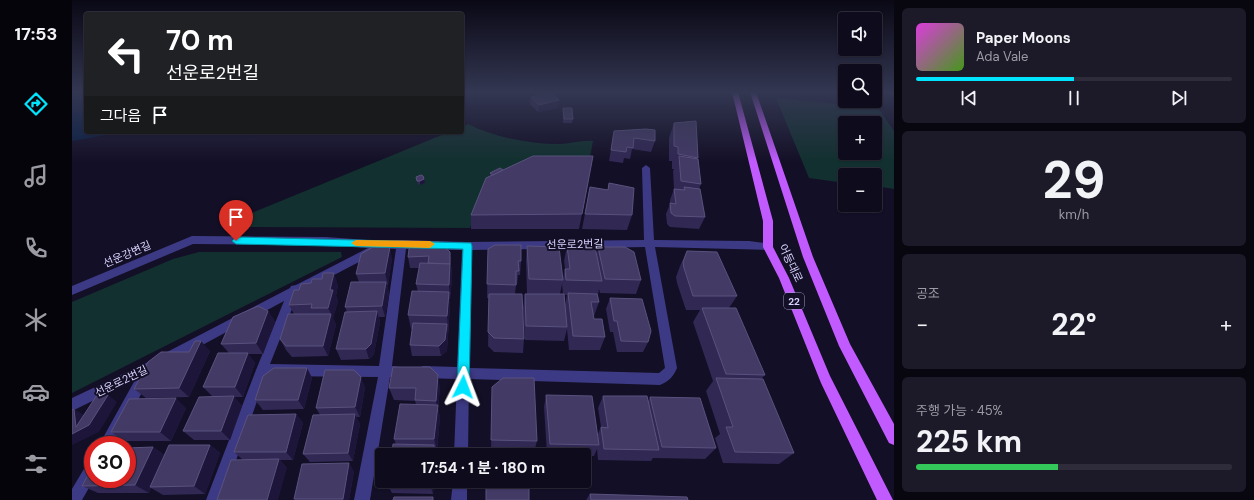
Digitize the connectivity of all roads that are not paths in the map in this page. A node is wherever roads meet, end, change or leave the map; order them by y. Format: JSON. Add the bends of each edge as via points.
{"nodes":[{"id":1,"x":741,"y":115,"type":"edge"},
{"id":2,"x":761,"y":115,"type":"edge"},
{"id":3,"x":646,"y":168,"type":"dead end"},
{"id":4,"x":192,"y":240,"type":"joint"},
{"id":5,"x":649,"y":243,"type":"junction"},
{"id":6,"x":402,"y":244,"type":"junction"},
{"id":7,"x":381,"y":245,"type":"junction"},
{"id":8,"x":467,"y":246,"type":"junction"},
{"id":9,"x":768,"y":247,"type":"junction"},
{"id":10,"x":295,"y":289,"type":"junction"},
{"id":11,"x":72,"y":291,"type":"edge"},
{"id":12,"x":150,"y":367,"type":"junction"},
{"id":13,"x":262,"y":370,"type":"junction"},
{"id":14,"x":385,"y":371,"type":"junction"},
{"id":15,"x":464,"y":373,"type":"junction"},
{"id":16,"x":72,"y":405,"type":"edge"},
{"id":17,"x":111,"y":436,"type":"edge"},
{"id":18,"x":894,"y":438,"type":"edge"},
{"id":19,"x":461,"y":448,"type":"edge"},
{"id":20,"x":84,"y":483,"type":"edge"},
{"id":21,"x":460,"y":488,"type":"edge"},
{"id":22,"x":74,"y":500,"type":"edge"},
{"id":23,"x":214,"y":500,"type":"edge"},
{"id":24,"x":362,"y":500,"type":"edge"},
{"id":25,"x":459,"y":500,"type":"edge"},
{"id":26,"x":885,"y":500,"type":"edge"}],
"edges":[{"from":1,"to":9,"type":"main road","name":"어등대로","number":"22","via":[[768,221]]},
{"from":2,"to":18,"type":"main road","name":"어등대로","via":[[808,257],[845,346]]},
{"from":3,"to":5,"type":"street"},
{"from":4,"to":7,"type":"street","name":"선운로2번길"},
{"from":4,"to":11,"type":"street","name":"선운강변길"},
{"from":5,"to":8,"type":"street","name":"선운로2번길"},
{"from":5,"to":9,"type":"street","name":"선운로2번길"},
{"from":5,"to":15,"type":"street","via":[[671,368],[665,377],[660,379]]},
{"from":6,"to":7,"type":"street","name":"선운로2번길"},
{"from":6,"to":8,"type":"street","name":"선운로2번길"},
{"from":6,"to":14,"type":"street"},
{"from":7,"to":10,"type":"street","name":"선운로2번길"},
{"from":8,"to":15,"type":"street"},
{"from":9,"to":26,"type":"main road","name":"어등대로","number":"22","via":[[784,278],[825,379]]},
{"from":10,"to":12,"type":"street","name":"선운로2번길"},
{"from":10,"to":13,"type":"street"},
{"from":12,"to":16,"type":"street","name":"선운로2번길"},
{"from":12,"to":17,"type":"street"},
{"from":13,"to":14,"type":"street"},
{"from":13,"to":23,"type":"street"},
{"from":14,"to":15,"type":"street"},
{"from":14,"to":24,"type":"street"},
{"from":15,"to":19,"type":"street"},
{"from":20,"to":22,"type":"street"},
{"from":21,"to":25,"type":"street"}]}
